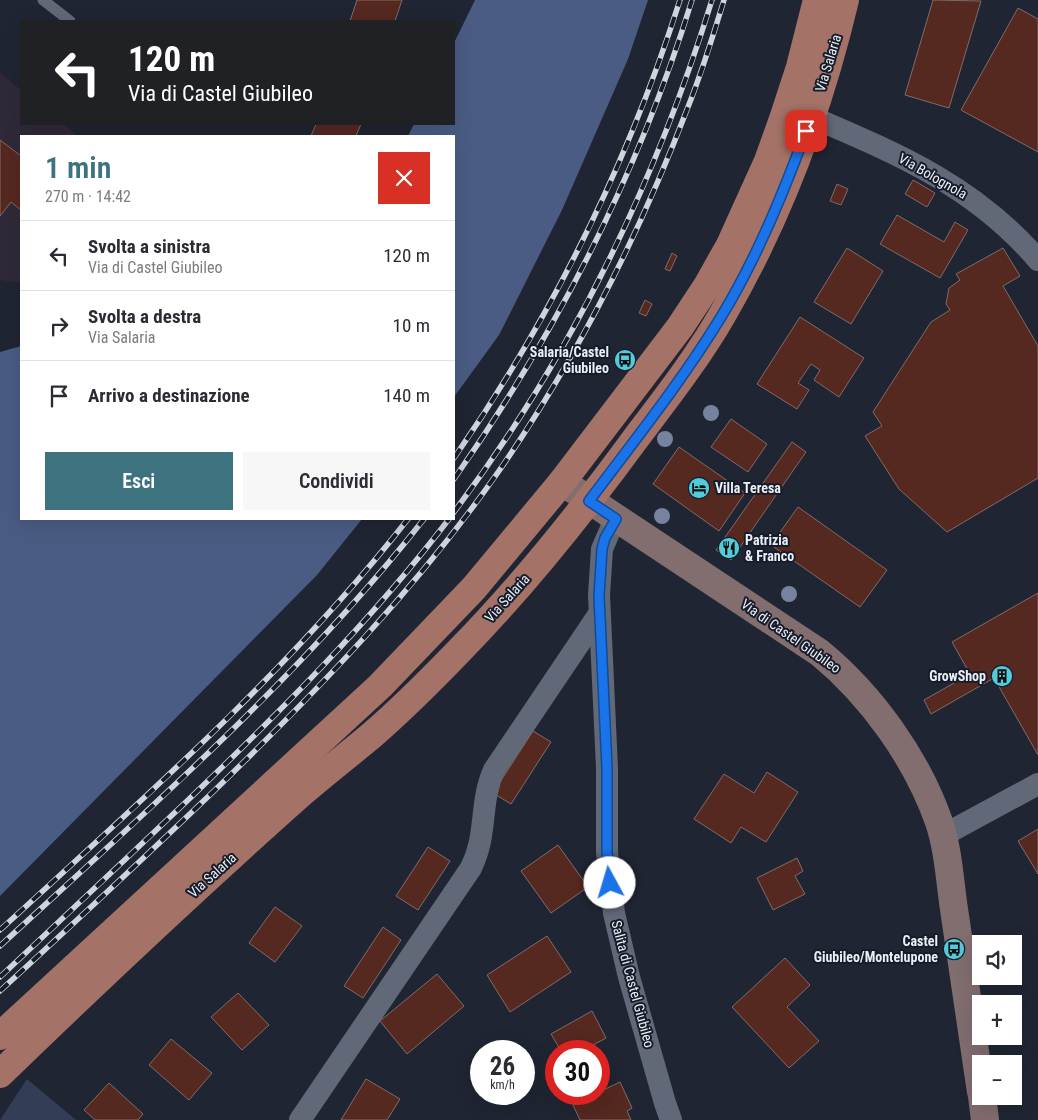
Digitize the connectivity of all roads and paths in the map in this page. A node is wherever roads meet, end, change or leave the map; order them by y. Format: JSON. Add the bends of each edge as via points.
{"nodes":[{"id":1,"x":43,"y":0,"type":"edge"},
{"id":2,"x":817,"y":0,"type":"edge"},
{"id":3,"x":845,"y":0,"type":"edge"},
{"id":4,"x":69,"y":20,"type":"edge"},
{"id":5,"x":812,"y":117,"type":"junction"},
{"id":6,"x":1038,"y":260,"type":"edge"},
{"id":7,"x":562,"y":482,"type":"junction"},
{"id":8,"x":589,"y":501,"type":"junction"},
{"id":9,"x":616,"y":519,"type":"junction"},
{"id":10,"x":599,"y":614,"type":"junction"},
{"id":11,"x":1038,"y":784,"type":"edge"},
{"id":12,"x":942,"y":836,"type":"junction"},
{"id":13,"x":0,"y":1036,"type":"edge"},
{"id":14,"x":975,"y":1055,"type":"edge"},
{"id":15,"x":0,"y":1074,"type":"edge"},
{"id":16,"x":983,"y":1105,"type":"edge"},
{"id":17,"x":300,"y":1120,"type":"edge"},
{"id":18,"x":671,"y":1120,"type":"edge"},
{"id":19,"x":985,"y":1120,"type":"edge"}],
"edges":[{"from":1,"to":4,"type":"lane"},
{"from":2,"to":7,"type":"main road","name":"Via Salaria","via":[[783,119],[730,245],[680,328]]},
{"from":3,"to":5,"type":"main road","name":"Via Salaria"},
{"from":5,"to":6,"type":"street","name":"Via Bolognola","via":[[890,151],[937,176],[994,215]]},
{"from":5,"to":8,"type":"main road","name":"Via Salaria","via":[[772,218],[723,315]]},
{"from":7,"to":8,"type":"street","name":"Via di Castel Giubileo"},
{"from":7,"to":13,"type":"main road","name":"Via Salaria","via":[[474,588],[380,686]]},
{"from":8,"to":9,"type":"street","name":"Via di Castel Giubileo"},
{"from":8,"to":15,"type":"main road","name":"Via Salaria","via":[[520,584],[406,703],[298,795]]},
{"from":9,"to":10,"type":"street","name":"Salita di Castel Giubileo","via":[[602,549]]},
{"from":9,"to":12,"type":"street","name":"Via di Castel Giubileo","via":[[799,639],[841,671],[861,691],[906,753],[928,794]]},
{"from":10,"to":17,"type":"street","via":[[494,770],[486,793],[480,845],[471,868]]},
{"from":10,"to":18,"type":"street","name":"Salita di Castel Giubileo","via":[[607,768],[607,852],[614,913],[629,977]]},
{"from":11,"to":12,"type":"street"},
{"from":12,"to":14,"type":"street","name":"Via di Castel Giubileo"},
{"from":16,"to":19,"type":"street"}]}
